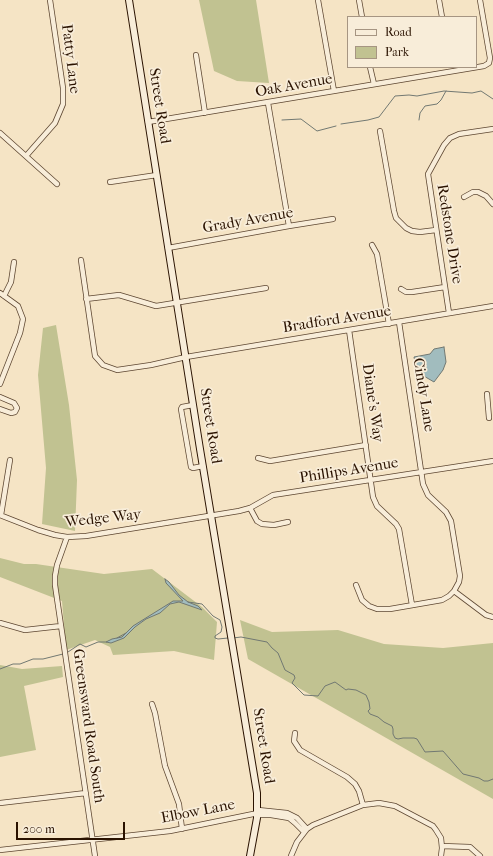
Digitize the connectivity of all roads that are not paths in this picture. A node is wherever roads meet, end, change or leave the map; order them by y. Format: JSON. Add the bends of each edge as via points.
{"nodes":[{"id":1,"x":50,"y":0,"type":"edge"},
{"id":2,"x":128,"y":0,"type":"edge"},
{"id":3,"x":318,"y":0,"type":"edge"},
{"id":4,"x":359,"y":0,"type":"edge"},
{"id":5,"x":439,"y":0,"type":"edge"},
{"id":6,"x":480,"y":0,"type":"edge"},
{"id":7,"x":362,"y":16,"type":"edge"},
{"id":8,"x":442,"y":16,"type":"edge"},
{"id":9,"x":196,"y":55,"type":"dead end"},
{"id":10,"x":477,"y":67,"type":"edge"},
{"id":11,"x":370,"y":68,"type":"edge"},
{"id":12,"x":462,"y":68,"type":"edge"},
{"id":13,"x":451,"y":69,"type":"edge"},
{"id":14,"x":374,"y":84,"type":"junction"},
{"id":15,"x":334,"y":91,"type":"junction"},
{"id":16,"x":268,"y":103,"type":"junction"},
{"id":17,"x":205,"y":113,"type":"junction"},
{"id":18,"x":148,"y":122,"type":"junction"},
{"id":19,"x":493,"y":129,"type":"edge"},
{"id":20,"x":380,"y":131,"type":"dead end"},
{"id":21,"x":0,"y":133,"type":"edge"},
{"id":22,"x":26,"y":156,"type":"junction"},
{"id":23,"x":157,"y":175,"type":"junction"},
{"id":24,"x":110,"y":182,"type":"dead end"},
{"id":25,"x":57,"y":184,"type":"dead end"},
{"id":26,"x":464,"y":197,"type":"dead end"},
{"id":27,"x":493,"y":204,"type":"edge"},
{"id":28,"x":333,"y":219,"type":"dead end"},
{"id":29,"x":288,"y":226,"type":"junction"},
{"id":30,"x":436,"y":230,"type":"junction"},
{"id":31,"x":372,"y":245,"type":"dead end"},
{"id":32,"x":168,"y":248,"type":"junction"},
{"id":33,"x":81,"y":260,"type":"dead end"},
{"id":34,"x":14,"y":262,"type":"dead end"},
{"id":35,"x":445,"y":287,"type":"junction"},
{"id":36,"x":266,"y":288,"type":"dead end"},
{"id":37,"x":401,"y":289,"type":"dead end"},
{"id":38,"x":2,"y":295,"type":"edge"},
{"id":39,"x":86,"y":299,"type":"junction"},
{"id":40,"x":177,"y":303,"type":"junction"},
{"id":41,"x":493,"y":306,"type":"edge"},
{"id":42,"x":449,"y":313,"type":"junction"},
{"id":43,"x":399,"y":322,"type":"junction"},
{"id":44,"x":388,"y":324,"type":"junction"},
{"id":45,"x":349,"y":330,"type":"junction"},
{"id":46,"x":186,"y":357,"type":"junction"},
{"id":47,"x":0,"y":384,"type":"edge"},
{"id":48,"x":487,"y":394,"type":"dead end"},
{"id":49,"x":0,"y":397,"type":"edge"},
{"id":50,"x":193,"y":405,"type":"junction"},
{"id":51,"x":0,"y":408,"type":"edge"},
{"id":52,"x":491,"y":409,"type":"edge"},
{"id":53,"x":489,"y":418,"type":"dead end"},
{"id":54,"x":366,"y":445,"type":"junction"},
{"id":55,"x":258,"y":458,"type":"dead end"},
{"id":56,"x":10,"y":460,"type":"dead end"},
{"id":57,"x":493,"y":461,"type":"edge"},
{"id":58,"x":203,"y":466,"type":"junction"},
{"id":59,"x":422,"y":472,"type":"junction"},
{"id":60,"x":371,"y":480,"type":"junction"},
{"id":61,"x":250,"y":508,"type":"junction"},
{"id":62,"x":1,"y":515,"type":"edge"},
{"id":63,"x":212,"y":517,"type":"junction"},
{"id":64,"x":288,"y":522,"type":"dead end"},
{"id":65,"x":67,"y":537,"type":"junction"},
{"id":66,"x":356,"y":585,"type":"dead end"},
{"id":67,"x":454,"y":591,"type":"junction"},
{"id":68,"x":412,"y":605,"type":"junction"},
{"id":69,"x":493,"y":616,"type":"edge"},
{"id":70,"x":0,"y":623,"type":"edge"},
{"id":71,"x":61,"y":626,"type":"junction"},
{"id":72,"x":152,"y":704,"type":"dead end"},
{"id":73,"x":295,"y":733,"type":"dead end"},
{"id":74,"x":86,"y":792,"type":"junction"},
{"id":75,"x":0,"y":803,"type":"edge"},
{"id":76,"x":363,"y":805,"type":"junction"},
{"id":77,"x":258,"y":813,"type":"junction"},
{"id":78,"x":182,"y":829,"type":"junction"},
{"id":79,"x":306,"y":830,"type":"junction"},
{"id":80,"x":92,"y":839,"type":"junction"},
{"id":81,"x":442,"y":846,"type":"junction"},
{"id":82,"x":0,"y":850,"type":"edge"},
{"id":83,"x":94,"y":856,"type":"edge"},
{"id":84,"x":250,"y":856,"type":"edge"},
{"id":85,"x":291,"y":856,"type":"edge"},
{"id":86,"x":440,"y":856,"type":"edge"},
{"id":87,"x":480,"y":856,"type":"edge"}],
"edges":[{"from":1,"to":22,"type":"street","name":"Patty Lane","via":[[63,104],[55,123]]},
{"from":2,"to":18,"type":"main road","name":"Street Road"},
{"from":3,"to":15,"type":"street"},
{"from":4,"to":7,"type":"street"},
{"from":5,"to":8,"type":"street"},
{"from":6,"to":10,"type":"street","name":"Oak Avenue","via":[[490,61],[484,66]]},
{"from":9,"to":17,"type":"street"},
{"from":11,"to":14,"type":"street"},
{"from":12,"to":13,"type":"street","name":"Oak Avenue"},
{"from":13,"to":14,"type":"street","name":"Oak Avenue"},
{"from":14,"to":15,"type":"street","name":"Oak Avenue"},
{"from":15,"to":16,"type":"street","name":"Oak Avenue"},
{"from":16,"to":17,"type":"street","name":"Oak Avenue"},
{"from":16,"to":29,"type":"street"},
{"from":17,"to":18,"type":"street","name":"Oak Avenue"},
{"from":18,"to":23,"type":"main road","name":"Street Road"},
{"from":19,"to":30,"type":"street","name":"Redstone Drive","via":[[453,136],[445,142],[428,171]]},
{"from":20,"to":30,"type":"street","via":[[396,218],[412,231]]},
{"from":21,"to":22,"type":"street"},
{"from":22,"to":25,"type":"street"},
{"from":23,"to":24,"type":"street"},
{"from":23,"to":32,"type":"main road","name":"Street Road"},
{"from":26,"to":27,"type":"street","via":[[478,192]]},
{"from":28,"to":29,"type":"street","name":"Grady Avenue"},
{"from":29,"to":32,"type":"street","name":"Grady Avenue"},
{"from":30,"to":35,"type":"street","name":"Redstone Drive"},
{"from":31,"to":44,"type":"street","via":[[377,254]]},
{"from":32,"to":40,"type":"main road","name":"Street Road"},
{"from":33,"to":39,"type":"street","name":"Bradford Avenue"},
{"from":34,"to":38,"type":"street","via":[[11,282]]},
{"from":35,"to":37,"type":"street","via":[[412,292]]},
{"from":35,"to":42,"type":"street","name":"Redstone Drive"},
{"from":36,"to":40,"type":"street"},
{"from":38,"to":47,"type":"street","via":[[18,306],[22,319],[20,333]]},
{"from":39,"to":40,"type":"street","via":[[119,295],[153,306]]},
{"from":39,"to":46,"type":"street","name":"Bradford Avenue","via":[[95,356],[103,365],[121,370]]},
{"from":40,"to":46,"type":"main road","name":"Street Road"},
{"from":41,"to":42,"type":"street","name":"Bradford Avenue"},
{"from":42,"to":43,"type":"street","name":"Bradford Avenue"},
{"from":43,"to":44,"type":"street","name":"Bradford Avenue"},
{"from":43,"to":59,"type":"street","name":"Cindy Lane"},
{"from":44,"to":45,"type":"street","name":"Bradford Avenue"},
{"from":45,"to":46,"type":"street","name":"Bradford Avenue"},
{"from":45,"to":54,"type":"street","name":"Diane's Way"},
{"from":46,"to":50,"type":"main road","name":"Street Road"},
{"from":48,"to":52,"type":"street"},
{"from":49,"to":51,"type":"street","via":[[14,403],[17,408],[11,413]]},
{"from":50,"to":58,"type":"main road","name":"Street Road"},
{"from":50,"to":58,"type":"street","via":[[180,409],[191,467]]},
{"from":52,"to":53,"type":"street"},
{"from":54,"to":55,"type":"street","via":[[270,461]]},
{"from":54,"to":60,"type":"street","name":"Diane's Way"},
{"from":56,"to":62,"type":"street"},
{"from":57,"to":59,"type":"street","name":"Phillips Avenue"},
{"from":58,"to":63,"type":"main road","name":"Street Road"},
{"from":59,"to":60,"type":"street","name":"Phillips Avenue"},
{"from":59,"to":67,"type":"street","name":"Cindy Lane","via":[[423,484],[428,495],[446,512],[451,521],[460,576]]},
{"from":60,"to":61,"type":"street","name":"Phillips Avenue","via":[[273,495]]},
{"from":60,"to":68,"type":"street","name":"Diane's Way","via":[[375,502],[399,529]]},
{"from":61,"to":63,"type":"street","name":"Phillips Avenue"},
{"from":61,"to":64,"type":"street","via":[[257,521],[262,524]]},
{"from":62,"to":65,"type":"street","name":"Wedge Way","via":[[38,530]]},
{"from":63,"to":65,"type":"street","name":"Wedge Way"},
{"from":63,"to":77,"type":"main road","name":"Street Road","via":[[256,783]]},
{"from":65,"to":71,"type":"street","name":"Greensward Road South","via":[[55,576]]},
{"from":66,"to":68,"type":"street","via":[[362,600],[373,608],[390,609]]},
{"from":67,"to":68,"type":"street","via":[[442,600]]},
{"from":67,"to":69,"type":"street","via":[[486,615]]},
{"from":70,"to":71,"type":"street","via":[[25,630]]},
{"from":71,"to":74,"type":"street","name":"Greensward Road South"},
{"from":72,"to":78,"type":"street","via":[[165,766],[179,804]]},
{"from":73,"to":76,"type":"street","via":[[294,741],[300,750],[355,784]]},
{"from":74,"to":75,"type":"street"},
{"from":74,"to":80,"type":"street","name":"Greensward Road South"},
{"from":76,"to":79,"type":"street","via":[[316,823]]},
{"from":76,"to":81,"type":"street","via":[[383,803],[405,810],[436,830]]},
{"from":77,"to":78,"type":"street","name":"Elbow Lane"},
{"from":77,"to":79,"type":"street","name":"Elbow Lane","via":[[286,812],[297,818]]},
{"from":77,"to":84,"type":"main road","name":"Street Road"},
{"from":78,"to":80,"type":"street","name":"Elbow Lane"},
{"from":79,"to":85,"type":"street"},
{"from":80,"to":82,"type":"street","name":"Elbow Lane"},
{"from":80,"to":83,"type":"street","name":"Greensward Road South"},
{"from":81,"to":86,"type":"street"},
{"from":81,"to":87,"type":"street","via":[[470,847]]}]}
